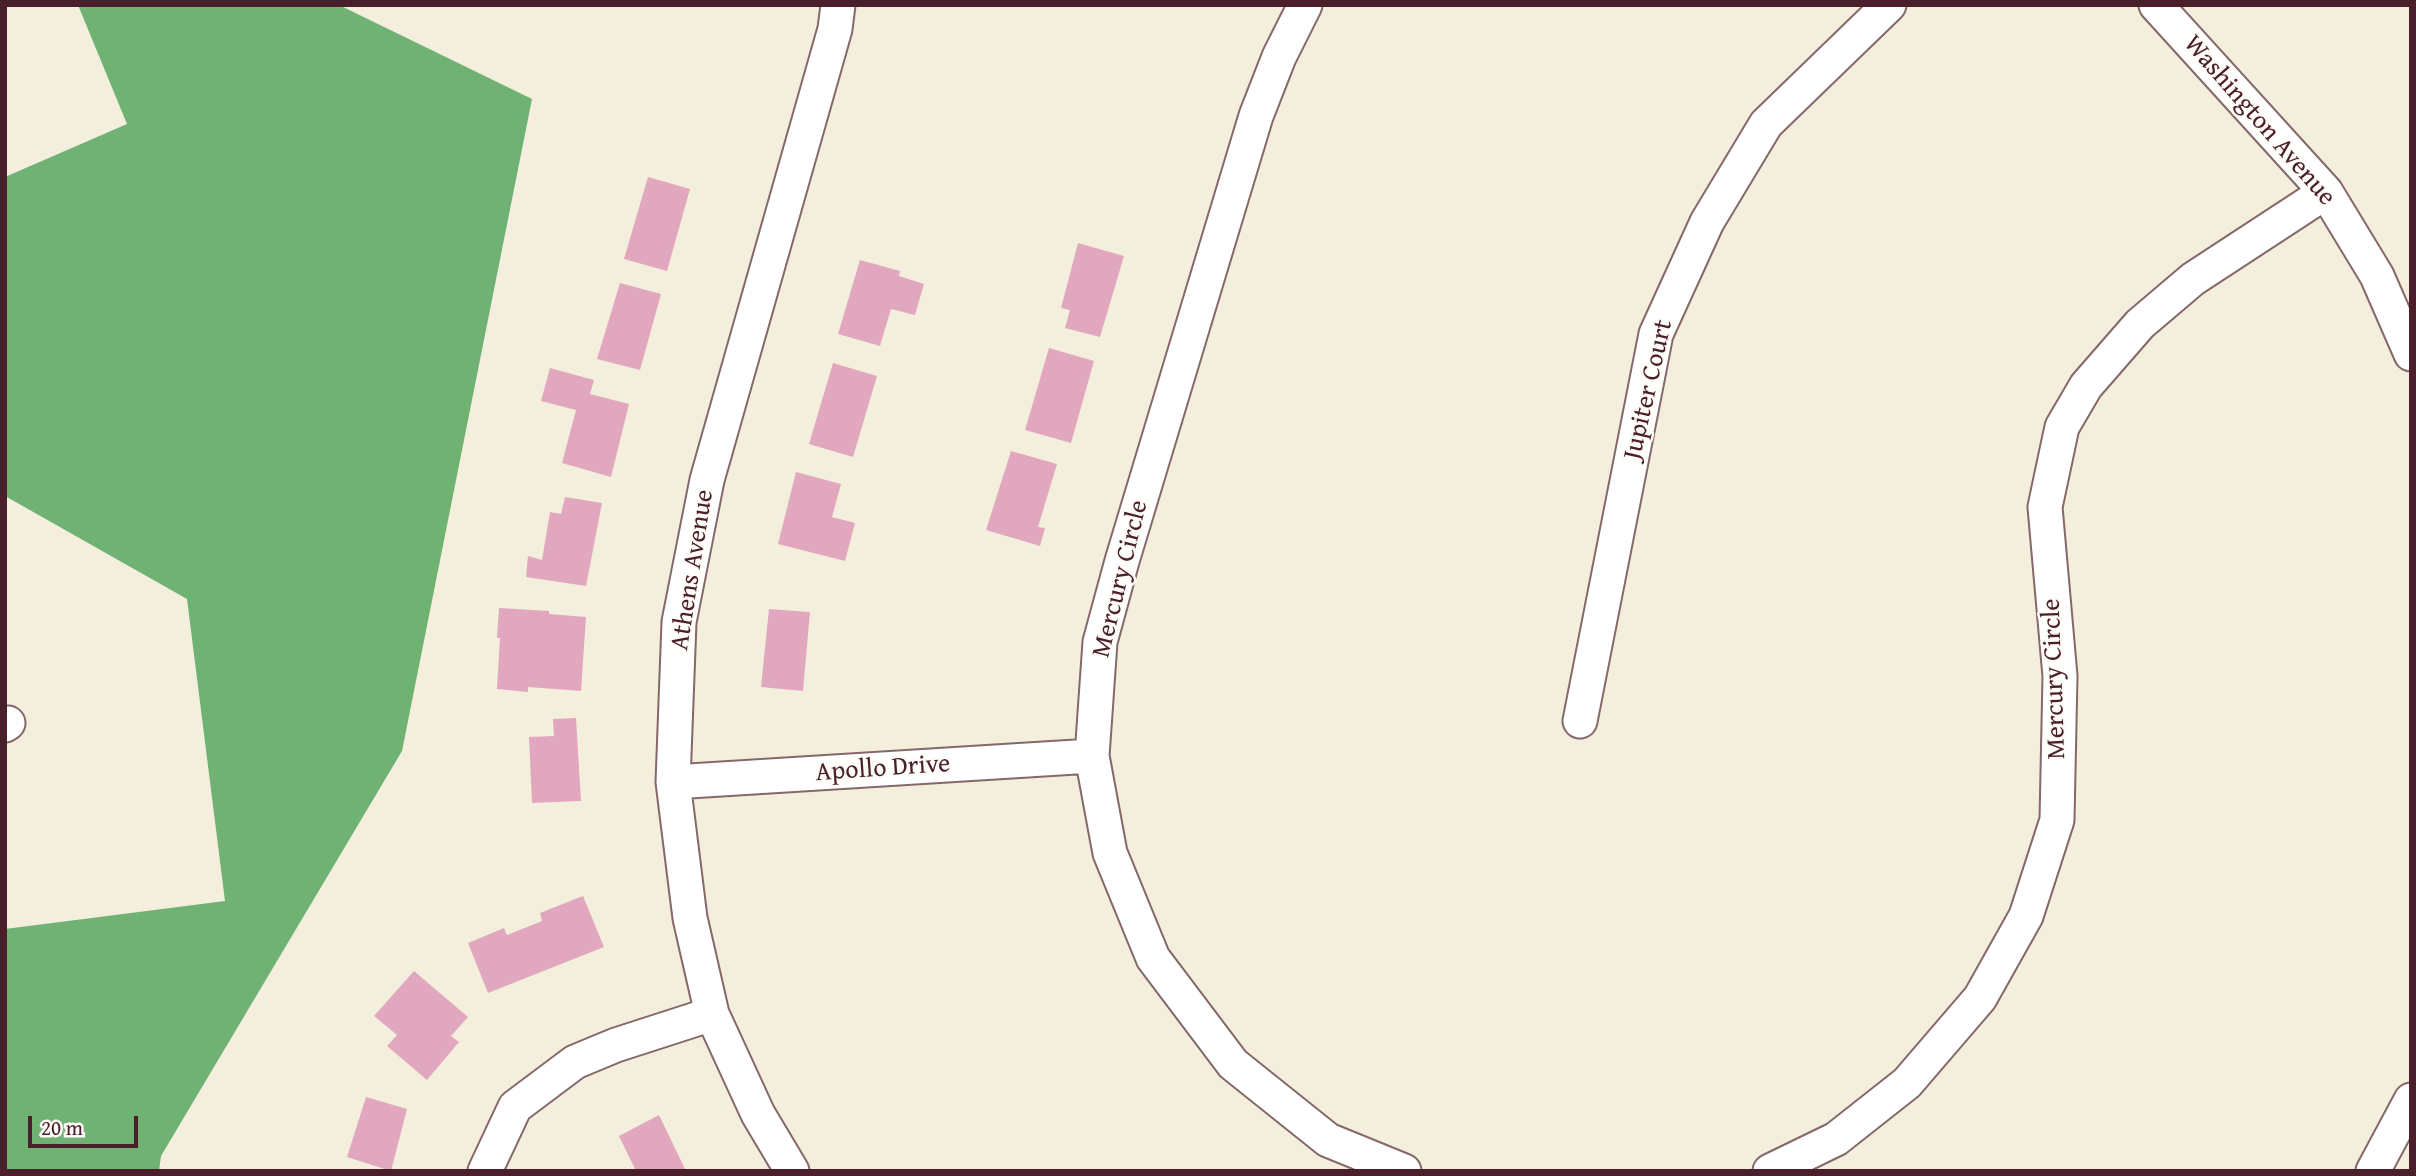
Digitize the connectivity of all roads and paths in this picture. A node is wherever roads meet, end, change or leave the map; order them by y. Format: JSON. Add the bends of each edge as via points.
{"nodes":[{"id":1,"x":838,"y":5,"type":"edge"},
{"id":2,"x":1305,"y":5,"type":"edge"},
{"id":3,"x":1889,"y":5,"type":"edge"},
{"id":4,"x":2156,"y":5,"type":"edge"},
{"id":5,"x":2326,"y":192,"type":"junction"},
{"id":6,"x":2411,"y":354,"type":"edge"},
{"id":7,"x":1580,"y":722,"type":"dead end"},
{"id":8,"x":1092,"y":756,"type":"junction"},
{"id":9,"x":673,"y":782,"type":"junction"},
{"id":10,"x":712,"y":1014,"type":"junction"},
{"id":11,"x":2411,"y":1100,"type":"edge"},
{"id":12,"x":485,"y":1171,"type":"edge"},
{"id":13,"x":792,"y":1171,"type":"edge"},
{"id":14,"x":1404,"y":1171,"type":"edge"},
{"id":15,"x":1770,"y":1171,"type":"edge"},
{"id":16,"x":2372,"y":1171,"type":"edge"}],
"edges":[{"from":1,"to":9,"type":"street","name":"Athens Avenue","via":[[707,480],[679,622]]},
{"from":2,"to":8,"type":"street","name":"Mercury Circle","via":[[1256,116],[1122,561],[1100,642]]},
{"from":3,"to":7,"type":"street","name":"Jupiter Court","via":[[1766,124],[1707,222],[1656,334]]},
{"from":4,"to":5,"type":"street","name":"Washington Avenue"},
{"from":5,"to":6,"type":"street","name":"Washington Avenue","via":[[2377,276]]},
{"from":5,"to":15,"type":"street","name":"Mercury Circle","via":[[2193,279],[2140,324],[2086,386],[2062,427],[2045,506],[2060,676],[2057,820],[2026,916],[1980,998],[1907,1083],[1836,1139]]},
{"from":8,"to":9,"type":"street","name":"Apollo Drive"},
{"from":8,"to":14,"type":"street","name":"Mercury Circle","via":[[1110,853],[1161,969],[1233,1064],[1328,1140]]},
{"from":9,"to":10,"type":"street","name":"Athens Avenue","via":[[690,918]]},
{"from":10,"to":12,"type":"street","via":[[575,1062],[515,1107]]},
{"from":10,"to":13,"type":"street","name":"Athens Avenue","via":[[758,1114]]},
{"from":11,"to":16,"type":"street"}]}
